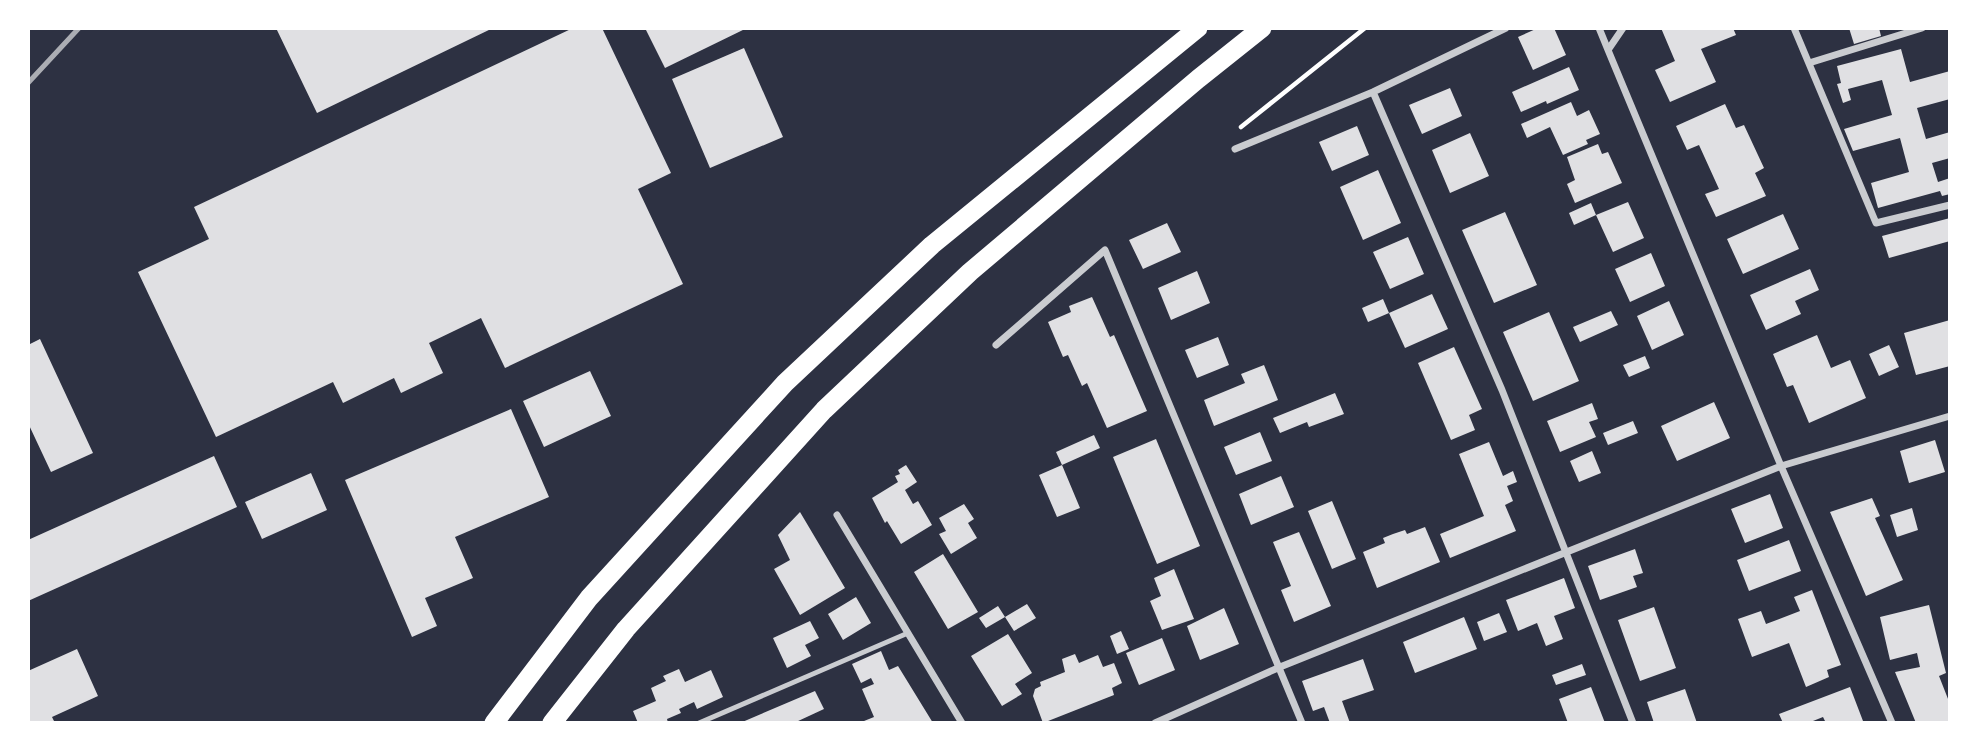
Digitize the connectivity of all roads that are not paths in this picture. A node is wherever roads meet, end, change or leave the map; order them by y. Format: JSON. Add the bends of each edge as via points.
{"nodes":[{"id":1,"x":1198,"y":28,"type":"edge"},
{"id":2,"x":1262,"y":28,"type":"edge"},
{"id":3,"x":1506,"y":28,"type":"edge"},
{"id":4,"x":1599,"y":28,"type":"edge"},
{"id":5,"x":1623,"y":28,"type":"edge"},
{"id":6,"x":1794,"y":28,"type":"edge"},
{"id":7,"x":1922,"y":28,"type":"edge"},
{"id":8,"x":1608,"y":50,"type":"junction"},
{"id":9,"x":1809,"y":63,"type":"junction"},
{"id":10,"x":1373,"y":92,"type":"junction"},
{"id":11,"x":1235,"y":149,"type":"road end"},
{"id":12,"x":1950,"y":205,"type":"edge"},
{"id":13,"x":996,"y":345,"type":"dead end"},
{"id":14,"x":1950,"y":416,"type":"edge"},
{"id":15,"x":1781,"y":466,"type":"junction"},
{"id":16,"x":837,"y":515,"type":"dead end"},
{"id":17,"x":1566,"y":552,"type":"junction"},
{"id":18,"x":908,"y":633,"type":"junction"},
{"id":19,"x":1280,"y":667,"type":"junction"},
{"id":20,"x":494,"y":723,"type":"edge"},
{"id":21,"x":552,"y":723,"type":"edge"},
{"id":22,"x":699,"y":723,"type":"edge"},
{"id":23,"x":962,"y":723,"type":"edge"},
{"id":24,"x":1155,"y":723,"type":"edge"},
{"id":25,"x":1302,"y":723,"type":"edge"},
{"id":26,"x":1633,"y":723,"type":"edge"},
{"id":27,"x":1892,"y":723,"type":"edge"}],
"edges":[{"from":1,"to":20,"type":"highway","via":[[932,245],[785,383],[589,598]]},
{"from":2,"to":21,"type":"highway","via":[[970,272],[824,410],[626,629]]},
{"from":3,"to":10,"type":"street"},
{"from":4,"to":8,"type":"street"},
{"from":5,"to":8,"type":"street"},
{"from":6,"to":9,"type":"street"},
{"from":7,"to":9,"type":"street"},
{"from":8,"to":15,"type":"street"},
{"from":9,"to":12,"type":"street","via":[[1876,223]]},
{"from":10,"to":11,"type":"street"},
{"from":10,"to":17,"type":"street","via":[[1502,390]]},
{"from":13,"to":19,"type":"street","via":[[1105,250]]},
{"from":14,"to":15,"type":"street"},
{"from":15,"to":17,"type":"street"},
{"from":15,"to":27,"type":"street"},
{"from":16,"to":18,"type":"street"},
{"from":17,"to":19,"type":"street"},
{"from":17,"to":26,"type":"street"},
{"from":18,"to":22,"type":"lane"},
{"from":18,"to":23,"type":"street"},
{"from":19,"to":24,"type":"street"},
{"from":19,"to":25,"type":"street"}]}
